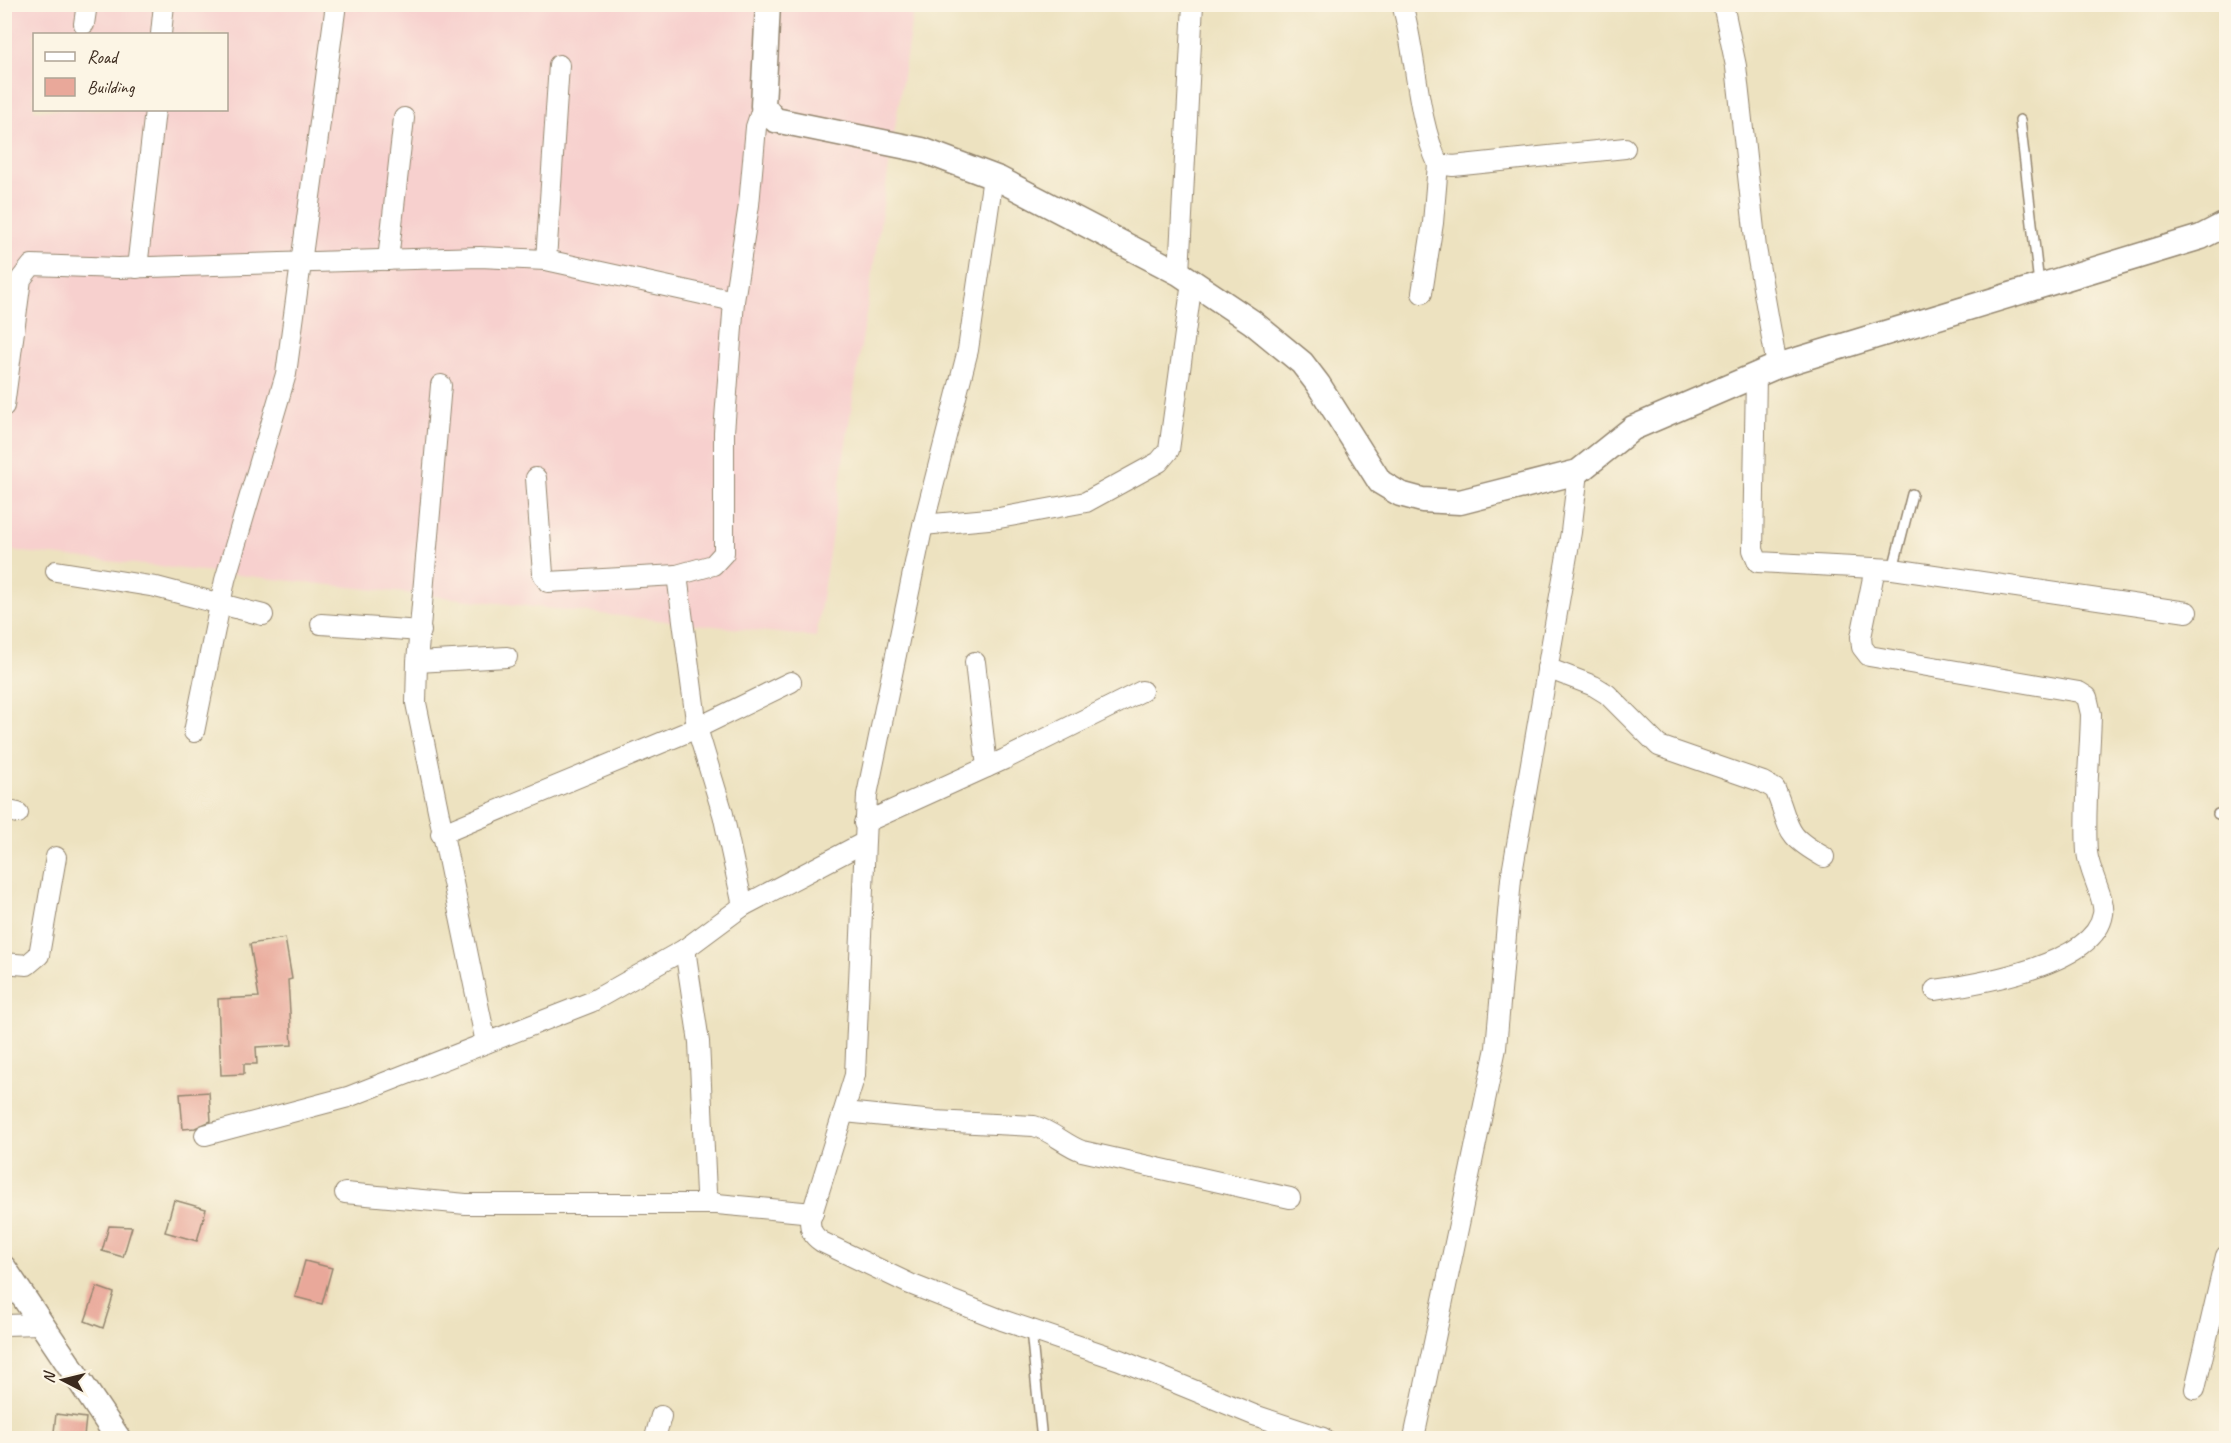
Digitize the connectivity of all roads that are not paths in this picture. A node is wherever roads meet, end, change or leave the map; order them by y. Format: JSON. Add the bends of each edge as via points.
{"nodes":[{"id":1,"x":164,"y":4,"type":"edge"},
{"id":2,"x":336,"y":4,"type":"edge"},
{"id":3,"x":768,"y":4,"type":"edge"},
{"id":4,"x":1193,"y":4,"type":"edge"},
{"id":5,"x":1402,"y":4,"type":"edge"},
{"id":6,"x":1723,"y":4,"type":"edge"},
{"id":7,"x":161,"y":33,"type":"edge"},
{"id":8,"x":559,"y":64,"type":"dead end"},
{"id":9,"x":764,"y":106,"type":"junction"},
{"id":10,"x":155,"y":111,"type":"edge"},
{"id":11,"x":404,"y":118,"type":"dead end"},
{"id":12,"x":2020,"y":120,"type":"dead end"},
{"id":13,"x":1625,"y":148,"type":"dead end"},
{"id":14,"x":1438,"y":164,"type":"junction"},
{"id":15,"x":993,"y":177,"type":"junction"},
{"id":16,"x":2226,"y":224,"type":"edge"},
{"id":17,"x":388,"y":260,"type":"junction"},
{"id":18,"x":546,"y":260,"type":"junction"},
{"id":19,"x":301,"y":264,"type":"junction"},
{"id":20,"x":137,"y":268,"type":"junction"},
{"id":21,"x":1186,"y":277,"type":"junction"},
{"id":22,"x":2039,"y":286,"type":"junction"},
{"id":23,"x":1422,"y":293,"type":"dead end"},
{"id":24,"x":734,"y":301,"type":"junction"},
{"id":25,"x":1767,"y":371,"type":"junction"},
{"id":26,"x":7,"y":372,"type":"edge"},
{"id":27,"x":441,"y":385,"type":"dead end"},
{"id":28,"x":4,"y":406,"type":"edge"},
{"id":29,"x":1578,"y":472,"type":"junction"},
{"id":30,"x":536,"y":478,"type":"dead end"},
{"id":31,"x":1912,"y":494,"type":"dead end"},
{"id":32,"x":923,"y":525,"type":"junction"},
{"id":33,"x":1884,"y":569,"type":"junction"},
{"id":34,"x":56,"y":571,"type":"dead end"},
{"id":35,"x":677,"y":575,"type":"junction"},
{"id":36,"x":220,"y":605,"type":"junction"},
{"id":37,"x":2187,"y":612,"type":"dead end"},
{"id":38,"x":263,"y":615,"type":"dead end"},
{"id":39,"x":321,"y":624,"type":"dead end"},
{"id":40,"x":421,"y":631,"type":"junction"},
{"id":41,"x":507,"y":657,"type":"dead end"},
{"id":42,"x":417,"y":662,"type":"junction"},
{"id":43,"x":975,"y":662,"type":"dead end"},
{"id":44,"x":1548,"y":668,"type":"junction"},
{"id":45,"x":791,"y":682,"type":"dead end"},
{"id":46,"x":1142,"y":691,"type":"dead end"},
{"id":47,"x":697,"y":728,"type":"junction"},
{"id":48,"x":194,"y":732,"type":"dead end"},
{"id":49,"x":987,"y":768,"type":"junction"},
{"id":50,"x":864,"y":833,"type":"junction"},
{"id":51,"x":441,"y":834,"type":"junction"},
{"id":52,"x":56,"y":857,"type":"dead end"},
{"id":53,"x":1824,"y":857,"type":"dead end"},
{"id":54,"x":743,"y":906,"type":"junction"},
{"id":55,"x":685,"y":948,"type":"junction"},
{"id":56,"x":4,"y":963,"type":"edge"},
{"id":57,"x":1935,"y":990,"type":"dead end"},
{"id":58,"x":486,"y":1042,"type":"junction"},
{"id":59,"x":845,"y":1112,"type":"junction"},
{"id":60,"x":205,"y":1135,"type":"dead end"},
{"id":61,"x":345,"y":1193,"type":"dead end"},
{"id":62,"x":1290,"y":1198,"type":"dead end"},
{"id":63,"x":717,"y":1204,"type":"junction"},
{"id":64,"x":813,"y":1213,"type":"junction"},
{"id":65,"x":2226,"y":1256,"type":"edge"},
{"id":66,"x":4,"y":1268,"type":"edge"},
{"id":67,"x":4,"y":1324,"type":"edge"},
{"id":68,"x":41,"y":1324,"type":"junction"},
{"id":69,"x":1031,"y":1330,"type":"junction"},
{"id":70,"x":2195,"y":1389,"type":"dead end"},
{"id":71,"x":660,"y":1416,"type":"dead end"},
{"id":72,"x":1041,"y":1431,"type":"dead end"},
{"id":73,"x":118,"y":1438,"type":"edge"},
{"id":74,"x":655,"y":1438,"type":"edge"},
{"id":75,"x":1323,"y":1438,"type":"edge"},
{"id":76,"x":1414,"y":1438,"type":"edge"}],
"edges":[{"from":1,"to":7,"type":"street"},
{"from":2,"to":19,"type":"street"},
{"from":3,"to":9,"type":"street"},
{"from":4,"to":21,"type":"street"},
{"from":5,"to":14,"type":"street","via":[[1425,121]]},
{"from":6,"to":25,"type":"street","via":[[1736,66]]},
{"from":8,"to":18,"type":"street"},
{"from":9,"to":15,"type":"street","via":[[775,120],[922,150]]},
{"from":9,"to":24,"type":"street","via":[[756,127]]},
{"from":10,"to":20,"type":"street"},
{"from":11,"to":17,"type":"street"},
{"from":12,"to":22,"type":"lane"},
{"from":13,"to":14,"type":"street","via":[[1453,166]]},
{"from":14,"to":23,"type":"street"},
{"from":15,"to":21,"type":"street"},
{"from":15,"to":32,"type":"street","via":[[968,350]]},
{"from":16,"to":22,"type":"street","via":[[2201,237]]},
{"from":17,"to":18,"type":"street"},
{"from":17,"to":19,"type":"street"},
{"from":18,"to":24,"type":"street"},
{"from":19,"to":20,"type":"street"},
{"from":19,"to":36,"type":"street","via":[[286,374]]},
{"from":20,"to":26,"type":"street","via":[[32,265],[21,279]]},
{"from":21,"to":29,"type":"street","via":[[1252,322],[1302,363],[1380,482],[1400,494],[1422,500],[1460,502]]},
{"from":21,"to":32,"type":"street","via":[[1169,450],[1159,462],[1086,502],[999,518]]},
{"from":22,"to":25,"type":"street"},
{"from":24,"to":35,"type":"street","via":[[724,432],[724,553],[713,565]]},
{"from":25,"to":29,"type":"street","via":[[1633,428]]},
{"from":25,"to":33,"type":"street","via":[[1753,550],[1758,562]]},
{"from":26,"to":28,"type":"street"},
{"from":27,"to":40,"type":"street"},
{"from":29,"to":44,"type":"street"},
{"from":30,"to":35,"type":"street","via":[[543,574],[548,582]]},
{"from":31,"to":33,"type":"lane"},
{"from":32,"to":50,"type":"street","via":[[875,747]]},
{"from":33,"to":37,"type":"street"},
{"from":33,"to":57,"type":"street","via":[[1861,636],[1862,647],[1869,656],[2079,692],[2087,697],[2091,714],[2087,849],[2092,879],[2104,903],[2098,928],[2067,954],[2041,967],[1979,984]]},
{"from":34,"to":36,"type":"street","via":[[156,587]]},
{"from":35,"to":47,"type":"street"},
{"from":36,"to":38,"type":"street"},
{"from":36,"to":48,"type":"street"},
{"from":39,"to":40,"type":"street"},
{"from":40,"to":42,"type":"street"},
{"from":41,"to":42,"type":"street"},
{"from":42,"to":51,"type":"street","via":[[416,703]]},
{"from":43,"to":49,"type":"street"},
{"from":44,"to":53,"type":"street","via":[[1607,694],[1659,746],[1775,789],[1791,833]]},
{"from":44,"to":76,"type":"street","via":[[1511,879],[1496,1048]]},
{"from":45,"to":47,"type":"street"},
{"from":46,"to":49,"type":"street"},
{"from":47,"to":51,"type":"street"},
{"from":47,"to":54,"type":"street","via":[[723,814]]},
{"from":49,"to":50,"type":"street"},
{"from":50,"to":54,"type":"street"},
{"from":50,"to":59,"type":"street","via":[[857,1055]]},
{"from":51,"to":58,"type":"street"},
{"from":52,"to":56,"type":"street","via":[[39,955],[27,965]]},
{"from":54,"to":55,"type":"street"},
{"from":55,"to":58,"type":"street","via":[[591,1002]]},
{"from":55,"to":63,"type":"street","via":[[700,1054],[706,1193]]},
{"from":58,"to":60,"type":"street","via":[[348,1097]]},
{"from":59,"to":62,"type":"street","via":[[1034,1126],[1082,1151]]},
{"from":59,"to":64,"type":"street"},
{"from":61,"to":63,"type":"street","via":[[465,1204]]},
{"from":63,"to":64,"type":"street"},
{"from":64,"to":69,"type":"street","via":[[810,1227],[813,1236],[822,1242],[910,1284]]},
{"from":65,"to":70,"type":"street"},
{"from":66,"to":68,"type":"street"},
{"from":67,"to":68,"type":"street"},
{"from":68,"to":73,"type":"street"},
{"from":69,"to":72,"type":"lane"},
{"from":69,"to":75,"type":"street"},
{"from":71,"to":74,"type":"street"}]}
